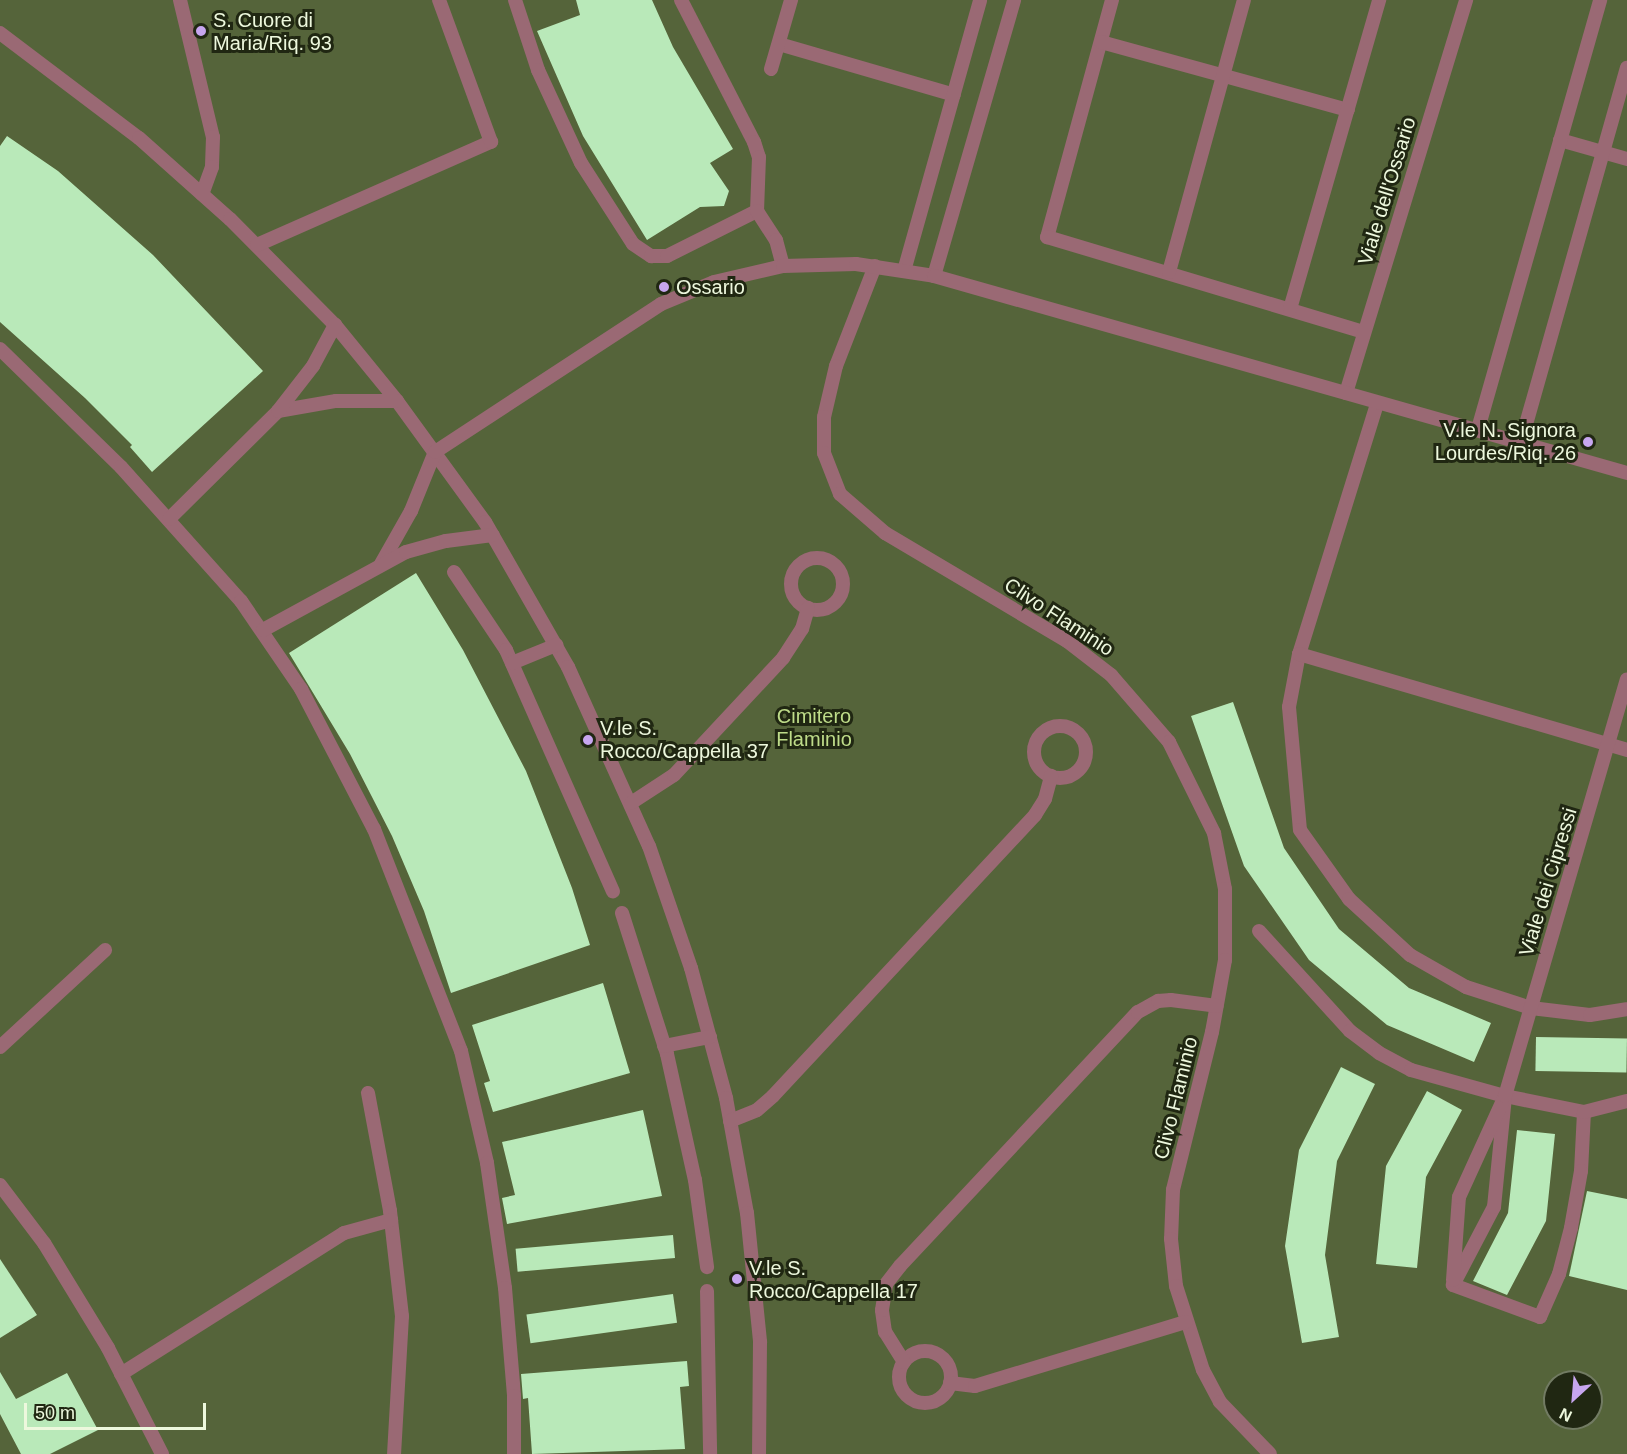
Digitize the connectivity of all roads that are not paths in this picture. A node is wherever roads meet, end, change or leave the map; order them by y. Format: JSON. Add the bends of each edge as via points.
{"nodes":[{"id":1,"x":180,"y":0,"type":"edge"},
{"id":2,"x":439,"y":0,"type":"edge"},
{"id":3,"x":515,"y":0,"type":"edge"},
{"id":4,"x":681,"y":0,"type":"edge"},
{"id":5,"x":791,"y":0,"type":"edge"},
{"id":6,"x":980,"y":0,"type":"edge"},
{"id":7,"x":1014,"y":0,"type":"edge"},
{"id":8,"x":1112,"y":0,"type":"edge"},
{"id":9,"x":1244,"y":0,"type":"edge"},
{"id":10,"x":1379,"y":0,"type":"edge"},
{"id":11,"x":1466,"y":0,"type":"edge"},
{"id":12,"x":1600,"y":0,"type":"edge"},
{"id":13,"x":0,"y":33,"type":"edge"},
{"id":14,"x":1101,"y":42,"type":"junction"},
{"id":15,"x":779,"y":44,"type":"junction"},
{"id":16,"x":1627,"y":68,"type":"edge"},
{"id":17,"x":771,"y":69,"type":"dead end"},
{"id":18,"x":1223,"y":77,"type":"junction"},
{"id":19,"x":954,"y":95,"type":"junction"},
{"id":20,"x":1348,"y":110,"type":"junction"},
{"id":21,"x":1560,"y":140,"type":"junction"},
{"id":22,"x":1603,"y":153,"type":"junction"},
{"id":23,"x":1627,"y":159,"type":"edge"},
{"id":24,"x":202,"y":194,"type":"junction"},
{"id":25,"x":757,"y":211,"type":"junction"},
{"id":26,"x":257,"y":245,"type":"junction"},
{"id":27,"x":783,"y":266,"type":"junction"},
{"id":28,"x":875,"y":266,"type":"junction"},
{"id":29,"x":904,"y":271,"type":"junction"},
{"id":30,"x":1168,"y":272,"type":"junction"},
{"id":31,"x":934,"y":276,"type":"junction"},
{"id":32,"x":1290,"y":309,"type":"junction"},
{"id":33,"x":335,"y":325,"type":"junction"},
{"id":34,"x":1364,"y":332,"type":"junction"},
{"id":35,"x":0,"y":349,"type":"edge"},
{"id":36,"x":1346,"y":393,"type":"junction"},
{"id":37,"x":397,"y":401,"type":"junction"},
{"id":38,"x":1377,"y":404,"type":"junction"},
{"id":39,"x":278,"y":411,"type":"junction"},
{"id":40,"x":1478,"y":429,"type":"junction"},
{"id":41,"x":1521,"y":442,"type":"junction"},
{"id":42,"x":435,"y":452,"type":"junction"},
{"id":43,"x":1627,"y":473,"type":"edge"},
{"id":44,"x":168,"y":519,"type":"junction"},
{"id":45,"x":493,"y":535,"type":"junction"},
{"id":46,"x":381,"y":564,"type":"junction"},
{"id":47,"x":454,"y":572,"type":"dead end"},
{"id":48,"x":808,"y":608,"type":"dead end"},
{"id":49,"x":263,"y":630,"type":"junction"},
{"id":50,"x":556,"y":645,"type":"junction"},
{"id":51,"x":1299,"y":654,"type":"junction"},
{"id":52,"x":512,"y":663,"type":"junction"},
{"id":53,"x":1627,"y":679,"type":"edge"},
{"id":54,"x":1609,"y":746,"type":"junction"},
{"id":55,"x":1627,"y":750,"type":"edge"},
{"id":56,"x":1051,"y":776,"type":"dead end"},
{"id":57,"x":631,"y":803,"type":"junction"},
{"id":58,"x":613,"y":891,"type":"dead end"},
{"id":59,"x":622,"y":913,"type":"dead end"},
{"id":60,"x":1259,"y":931,"type":"dead end"},
{"id":61,"x":105,"y":950,"type":"dead end"},
{"id":62,"x":1218,"y":1006,"type":"junction"},
{"id":63,"x":1531,"y":1008,"type":"junction"},
{"id":64,"x":1627,"y":1009,"type":"edge"},
{"id":65,"x":710,"y":1037,"type":"junction"},
{"id":66,"x":664,"y":1046,"type":"junction"},
{"id":67,"x":0,"y":1047,"type":"edge"},
{"id":68,"x":368,"y":1093,"type":"dead end"},
{"id":69,"x":1505,"y":1096,"type":"junction"},
{"id":70,"x":1627,"y":1101,"type":"edge"},
{"id":71,"x":1584,"y":1112,"type":"junction"},
{"id":72,"x":730,"y":1121,"type":"junction"},
{"id":73,"x":0,"y":1185,"type":"edge"},
{"id":74,"x":392,"y":1220,"type":"junction"},
{"id":75,"x":707,"y":1267,"type":"dead end"},
{"id":76,"x":1453,"y":1285,"type":"junction"},
{"id":77,"x":707,"y":1291,"type":"dead end"},
{"id":78,"x":1185,"y":1322,"type":"junction"},
{"id":79,"x":903,"y":1362,"type":"junction"},
{"id":80,"x":121,"y":1374,"type":"junction"},
{"id":81,"x":950,"y":1383,"type":"junction"},
{"id":82,"x":162,"y":1454,"type":"edge"},
{"id":83,"x":394,"y":1454,"type":"edge"},
{"id":84,"x":514,"y":1454,"type":"edge"},
{"id":85,"x":710,"y":1454,"type":"edge"},
{"id":86,"x":759,"y":1454,"type":"edge"},
{"id":87,"x":1270,"y":1454,"type":"edge"}],
"edges":[{"from":1,"to":24,"type":"lane","via":[[213,137],[212,167]]},
{"from":2,"to":26,"type":"lane","via":[[492,142]]},
{"from":3,"to":25,"type":"lane","via":[[538,70],[581,163],[633,243],[651,256],[667,256]]},
{"from":4,"to":25,"type":"lane","via":[[754,142],[759,157]]},
{"from":5,"to":15,"type":"lane"},
{"from":6,"to":19,"type":"lane"},
{"from":7,"to":31,"type":"lane"},
{"from":8,"to":14,"type":"lane"},
{"from":9,"to":18,"type":"lane"},
{"from":10,"to":20,"type":"lane"},
{"from":11,"to":34,"type":"lane","name":"Viale dell'Ossario"},
{"from":12,"to":21,"type":"lane"},
{"from":13,"to":24,"type":"lane","via":[[88,96]]},
{"from":14,"to":18,"type":"lane"},
{"from":14,"to":30,"type":"lane","via":[[1047,237]]},
{"from":15,"to":17,"type":"lane"},
{"from":15,"to":19,"type":"lane"},
{"from":16,"to":22,"type":"lane"},
{"from":18,"to":20,"type":"lane"},
{"from":18,"to":30,"type":"lane"},
{"from":19,"to":29,"type":"lane"},
{"from":20,"to":32,"type":"lane"},
{"from":21,"to":22,"type":"lane"},
{"from":21,"to":40,"type":"lane"},
{"from":22,"to":23,"type":"lane"},
{"from":22,"to":41,"type":"lane"},
{"from":24,"to":26,"type":"lane"},
{"from":25,"to":27,"type":"lane","via":[[776,240]]},
{"from":26,"to":33,"type":"lane"},
{"from":27,"to":28,"type":"lane"},
{"from":27,"to":42,"type":"lane","via":[[714,282],[661,304]]},
{"from":28,"to":29,"type":"lane"},
{"from":28,"to":62,"type":"lane","name":"Clivo Flaminio","via":[[843,346],[827,401],[823,439],[833,482],[851,506],[885,533],[1088,656],[1151,717],[1197,791],[1219,848],[1226,937]]},
{"from":29,"to":31,"type":"lane"},
{"from":30,"to":32,"type":"lane"},
{"from":31,"to":36,"type":"lane"},
{"from":32,"to":34,"type":"lane"},
{"from":33,"to":37,"type":"lane"},
{"from":33,"to":39,"type":"lane","via":[[313,366]]},
{"from":34,"to":36,"type":"lane","name":"Viale dell'Ossario"},
{"from":35,"to":44,"type":"lane","via":[[58,403]]},
{"from":36,"to":38,"type":"lane"},
{"from":37,"to":39,"type":"lane","via":[[336,401]]},
{"from":37,"to":42,"type":"lane"},
{"from":38,"to":40,"type":"lane"},
{"from":38,"to":51,"type":"lane"},
{"from":39,"to":44,"type":"lane"},
{"from":40,"to":41,"type":"lane"},
{"from":41,"to":43,"type":"lane"},
{"from":42,"to":45,"type":"lane"},
{"from":42,"to":46,"type":"lane","via":[[411,511]]},
{"from":44,"to":49,"type":"lane"},
{"from":45,"to":46,"type":"lane","via":[[425,545]]},
{"from":45,"to":50,"type":"lane"},
{"from":46,"to":49,"type":"lane"},
{"from":47,"to":52,"type":"lane","via":[[485,615]]},
{"from":48,"to":57,"type":"lane","via":[[796,640],[776,666],[674,775]]},
{"from":49,"to":84,"type":"lane","via":[[301,689],[374,829],[461,1051],[487,1163],[505,1288],[514,1396]]},
{"from":50,"to":52,"type":"lane"},
{"from":50,"to":57,"type":"lane"},
{"from":51,"to":54,"type":"lane"},
{"from":51,"to":63,"type":"lane","via":[[1289,708],[1300,830],[1349,899],[1410,955],[1466,987]]},
{"from":52,"to":58,"type":"lane"},
{"from":53,"to":54,"type":"lane","name":"Viale dei Cipressi"},
{"from":54,"to":55,"type":"lane"},
{"from":54,"to":63,"type":"lane","name":"Viale dei Cipressi"},
{"from":56,"to":72,"type":"lane","via":[[1041,807],[987,866],[773,1096],[757,1110]]},
{"from":57,"to":65,"type":"lane","via":[[692,968]]},
{"from":59,"to":66,"type":"lane"},
{"from":60,"to":69,"type":"lane","via":[[1350,1031],[1379,1053],[1411,1070]]},
{"from":61,"to":67,"type":"lane"},
{"from":62,"to":78,"type":"lane","name":"Clivo Flaminio","via":[[1173,1190],[1171,1239]]},
{"from":62,"to":79,"type":"lane","via":[[1171,1000],[1158,1001],[1138,1011],[900,1266],[886,1284],[882,1310],[885,1332]]},
{"from":63,"to":64,"type":"lane","via":[[1590,1015]]},
{"from":63,"to":69,"type":"lane","name":"Viale dei Cipressi"},
{"from":65,"to":66,"type":"lane"},
{"from":65,"to":72,"type":"lane"},
{"from":66,"to":75,"type":"lane","via":[[695,1180]]},
{"from":68,"to":74,"type":"lane"},
{"from":69,"to":71,"type":"lane"},
{"from":69,"to":76,"type":"lane","via":[[1460,1197]]},
{"from":69,"to":76,"type":"lane","via":[[1494,1207]]},
{"from":70,"to":71,"type":"lane"},
{"from":71,"to":76,"type":"lane","via":[[1571,1228],[1559,1274],[1540,1317]]},
{"from":72,"to":86,"type":"lane","via":[[747,1213],[760,1342]]},
{"from":73,"to":80,"type":"lane","via":[[44,1243]]},
{"from":74,"to":80,"type":"lane","via":[[344,1233]]},
{"from":74,"to":83,"type":"lane","via":[[402,1316]]},
{"from":77,"to":85,"type":"lane"},
{"from":78,"to":81,"type":"lane","via":[[975,1386]]},
{"from":78,"to":87,"type":"lane","name":"Clivo Flaminio","via":[[1220,1402]]},
{"from":79,"to":81,"type":"lane","via":[[918,1352],[936,1353],[948,1365]]},
{"from":79,"to":81,"type":"lane","via":[[901,1385],[910,1398],[934,1401]]},
{"from":80,"to":82,"type":"lane"}]}
